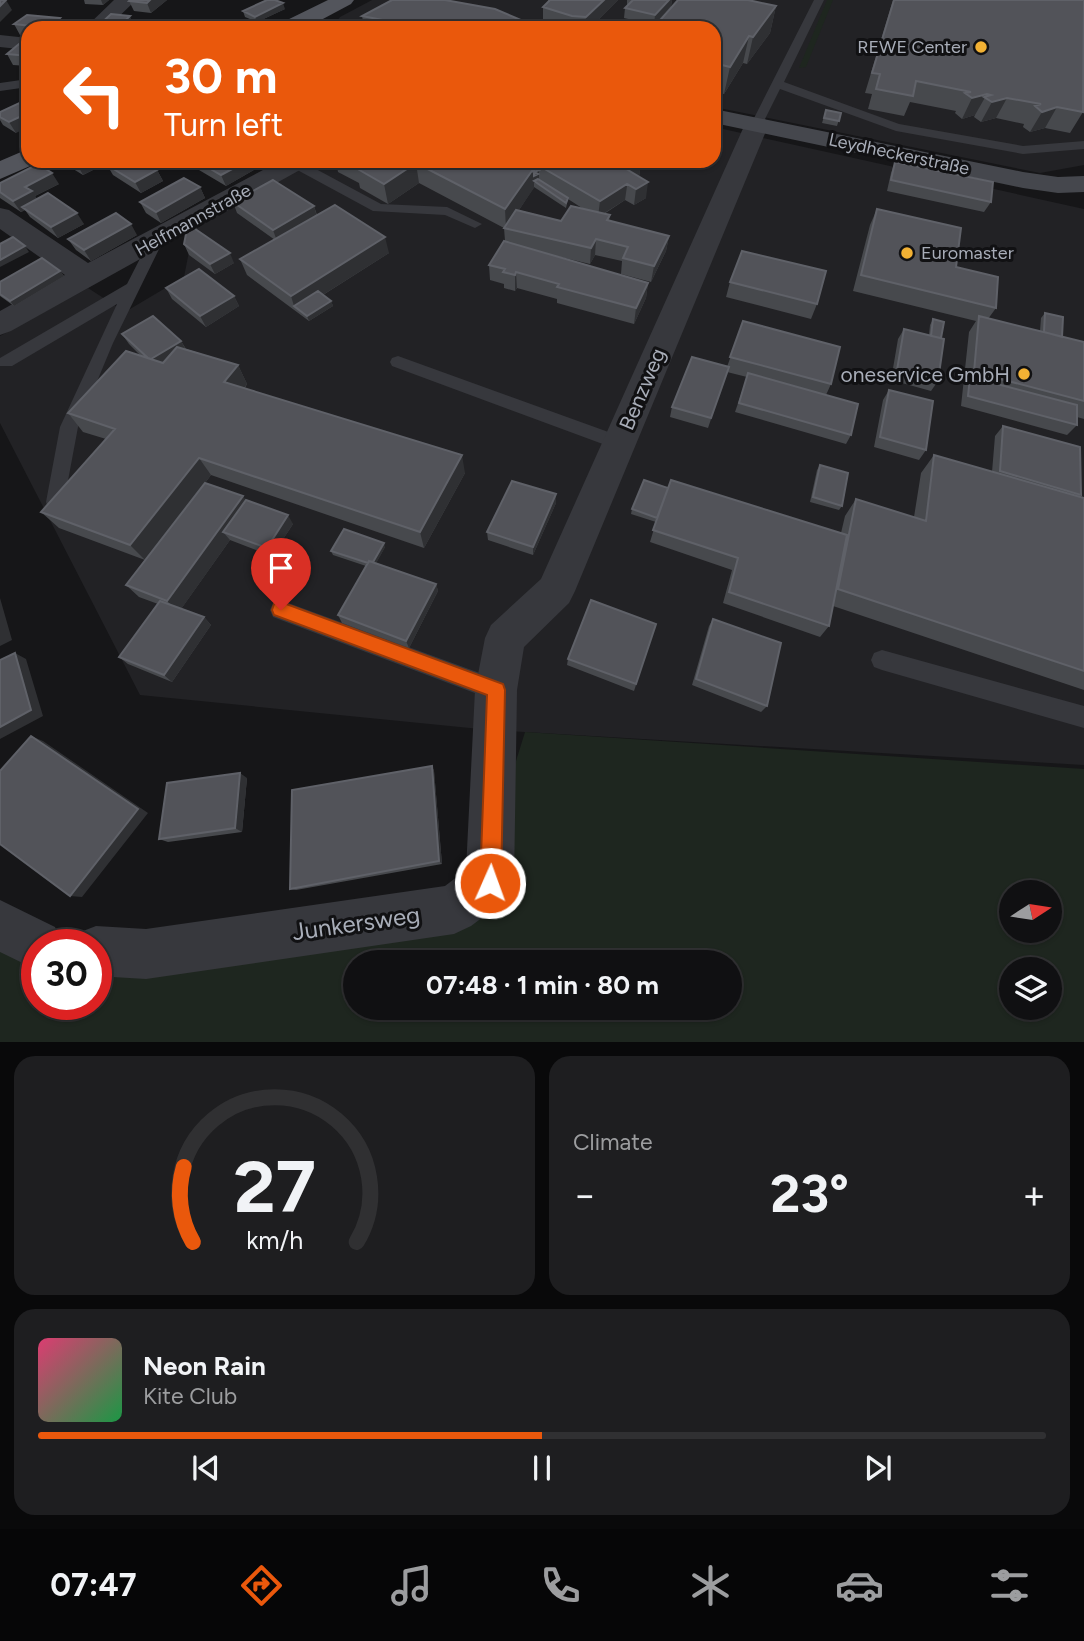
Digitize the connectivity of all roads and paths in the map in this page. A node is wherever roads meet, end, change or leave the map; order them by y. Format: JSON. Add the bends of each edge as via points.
{"nodes":[{"id":1,"x":126,"y":0,"type":"edge"},
{"id":2,"x":344,"y":0,"type":"edge"},
{"id":3,"x":819,"y":0,"type":"edge"},
{"id":4,"x":103,"y":21,"type":"edge"},
{"id":5,"x":304,"y":21,"type":"edge"},
{"id":6,"x":0,"y":41,"type":"edge"},
{"id":7,"x":21,"y":43,"type":"edge"},
{"id":8,"x":21,"y":84,"type":"edge"},
{"id":9,"x":777,"y":84,"type":"junction"},
{"id":10,"x":0,"y":87,"type":"edge"},
{"id":11,"x":721,"y":117,"type":"edge"},
{"id":12,"x":757,"y":124,"type":"junction"},
{"id":13,"x":1084,"y":145,"type":"edge"},
{"id":14,"x":21,"y":160,"type":"edge"},
{"id":15,"x":286,"y":168,"type":"edge"},
{"id":16,"x":308,"y":168,"type":"edge"},
{"id":17,"x":0,"y":171,"type":"edge"},
{"id":18,"x":1083,"y":184,"type":"edge"},
{"id":19,"x":0,"y":216,"type":"edge"},
{"id":20,"x":475,"y":224,"type":"edge"},
{"id":21,"x":156,"y":241,"type":"junction"},
{"id":22,"x":85,"y":275,"type":"junction"},
{"id":23,"x":133,"y":287,"type":"junction"},
{"id":24,"x":0,"y":324,"type":"edge"},
{"id":25,"x":6,"y":362,"type":"dead end"},
{"id":26,"x":398,"y":362,"type":"dead end"},
{"id":27,"x":619,"y":443,"type":"junction"},
{"id":28,"x":55,"y":502,"type":"edge"},
{"id":29,"x":281,"y":610,"type":"dead end"},
{"id":30,"x":505,"y":638,"type":"joint"},
{"id":31,"x":882,"y":660,"type":"dead end"},
{"id":32,"x":496,"y":690,"type":"junction"},
{"id":33,"x":1084,"y":717,"type":"edge"},
{"id":34,"x":0,"y":925,"type":"edge"},
{"id":35,"x":21,"y":936,"type":"edge"},
{"id":36,"x":112,"y":952,"type":"edge"}],
"edges":[{"from":1,"to":4,"type":"street"},
{"from":2,"to":5,"type":"main road"},
{"from":3,"to":9,"type":"lane"},
{"from":6,"to":7,"type":"street"},
{"from":8,"to":10,"type":"lane"},
{"from":9,"to":12,"type":"lane"},
{"from":9,"to":13,"type":"lane","via":[[897,127],[1023,150]]},
{"from":11,"to":12,"type":"street","name":"Leydheckerstraße"},
{"from":12,"to":18,"type":"street","name":"Leydheckerstraße","via":[[1023,180]]},
{"from":12,"to":27,"type":"street","name":"Benzweg"},
{"from":14,"to":17,"type":"main road"},
{"from":15,"to":21,"type":"street","name":"Helfmannstraße"},
{"from":16,"to":20,"type":"lane","via":[[378,208],[447,211]]},
{"from":19,"to":22,"type":"street"},
{"from":21,"to":22,"type":"street","name":"Helfmannstraße"},
{"from":21,"to":23,"type":"lane"},
{"from":22,"to":24,"type":"street","name":"Helfmannstraße"},
{"from":23,"to":25,"type":"lane"},
{"from":23,"to":28,"type":"lane","via":[[69,427]]},
{"from":26,"to":27,"type":"lane"},
{"from":27,"to":30,"type":"street","name":"Benzweg","via":[[555,591]]},
{"from":29,"to":32,"type":"lane"},
{"from":30,"to":32,"type":"street","name":"Junkersweg"},
{"from":31,"to":33,"type":"lane"},
{"from":32,"to":36,"type":"street","name":"Junkersweg","via":[[490,883],[454,909],[146,954]]},
{"from":34,"to":35,"type":"street"}]}
